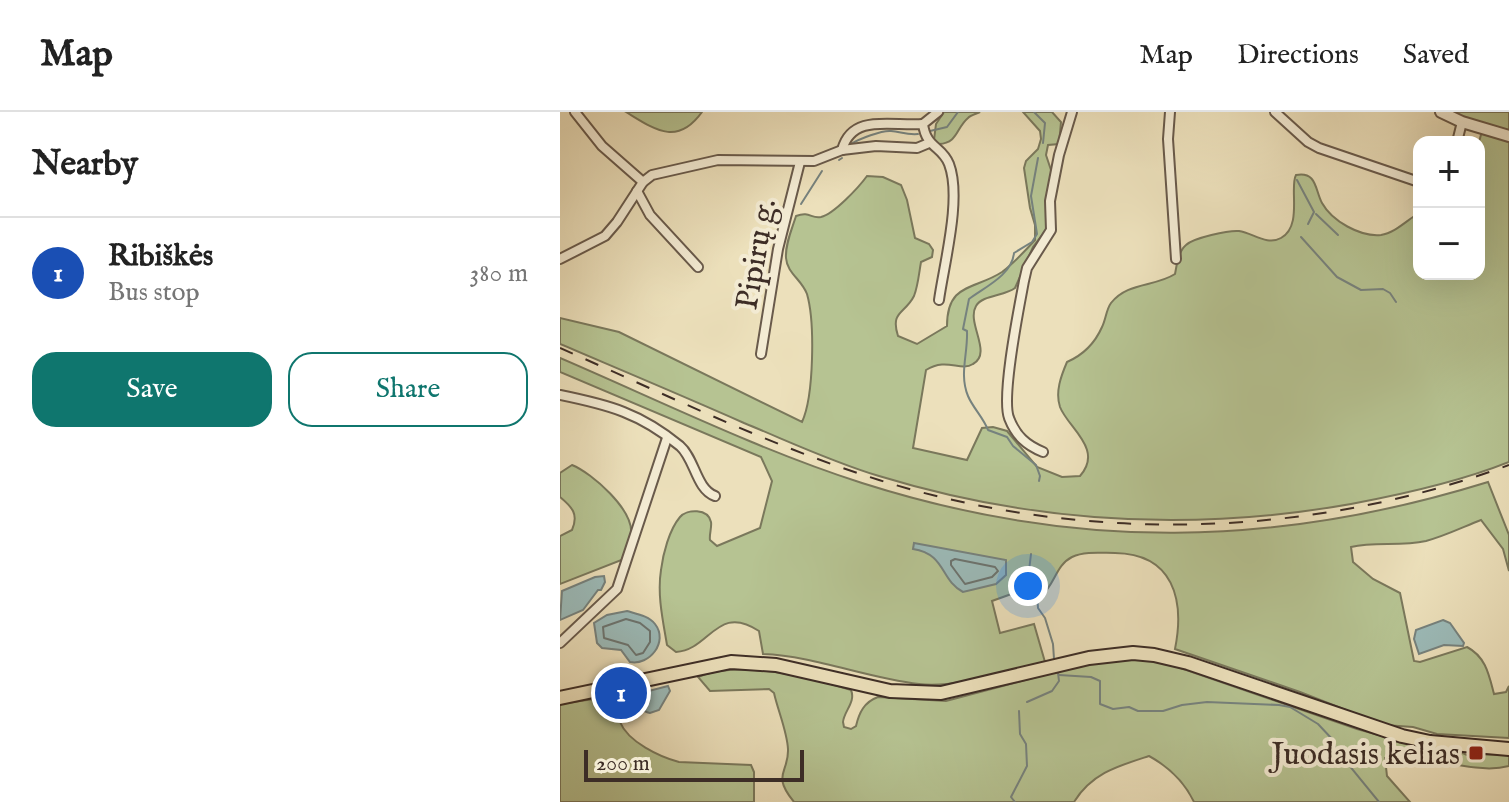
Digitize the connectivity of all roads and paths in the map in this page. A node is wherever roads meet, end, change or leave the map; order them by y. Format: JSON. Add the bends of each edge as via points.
{"nodes":[{"id":1,"x":575,"y":112,"type":"edge"},
{"id":2,"x":938,"y":112,"type":"edge"},
{"id":3,"x":1072,"y":112,"type":"edge"},
{"id":4,"x":1170,"y":112,"type":"edge"},
{"id":5,"x":1275,"y":112,"type":"edge"},
{"id":6,"x":1441,"y":112,"type":"edge"},
{"id":7,"x":1462,"y":122,"type":"junction"},
{"id":8,"x":923,"y":124,"type":"junction"},
{"id":9,"x":1458,"y":136,"type":"edge"},
{"id":10,"x":1509,"y":136,"type":"edge"},
{"id":11,"x":929,"y":143,"type":"junction"},
{"id":12,"x":842,"y":150,"type":"junction"},
{"id":13,"x":800,"y":162,"type":"junction"},
{"id":14,"x":1413,"y":180,"type":"edge"},
{"id":15,"x":643,"y":182,"type":"junction"},
{"id":16,"x":637,"y":191,"type":"junction"},
{"id":17,"x":560,"y":258,"type":"edge"},
{"id":18,"x":1176,"y":259,"type":"dead end"},
{"id":19,"x":698,"y":267,"type":"dead end"},
{"id":20,"x":939,"y":300,"type":"dead end"},
{"id":21,"x":761,"y":354,"type":"dead end"},
{"id":22,"x":560,"y":395,"type":"edge"},
{"id":23,"x":667,"y":438,"type":"junction"},
{"id":24,"x":1043,"y":452,"type":"dead end"},
{"id":25,"x":715,"y":496,"type":"dead end"},
{"id":26,"x":560,"y":643,"type":"edge"},
{"id":27,"x":560,"y":698,"type":"edge"},
{"id":28,"x":1509,"y":749,"type":"edge"}],
"edges":[{"from":1,"to":15,"type":"street","via":[[602,146]]},
{"from":2,"to":8,"type":"street"},
{"from":3,"to":24,"type":"street","via":[[1050,201],[1051,230],[1024,281],[1008,387],[1007,415],[1017,434]]},
{"from":4,"to":18,"type":"street"},
{"from":5,"to":14,"type":"street","via":[[1319,148]]},
{"from":6,"to":7,"type":"street"},
{"from":7,"to":9,"type":"street"},
{"from":7,"to":10,"type":"street"},
{"from":8,"to":11,"type":"street"},
{"from":8,"to":12,"type":"street","via":[[867,122],[852,130]]},
{"from":11,"to":12,"type":"street","via":[[917,148]]},
{"from":11,"to":20,"type":"street","via":[[946,158],[952,180]]},
{"from":12,"to":13,"type":"street"},
{"from":13,"to":15,"type":"street","via":[[718,160],[652,175]]},
{"from":13,"to":21,"type":"street","name":"Pipirų g.","via":[[778,249]]},
{"from":15,"to":16,"type":"street"},
{"from":16,"to":17,"type":"street","via":[[605,236]]},
{"from":16,"to":19,"type":"street","via":[[650,215]]},
{"from":22,"to":23,"type":"street","via":[[606,404]]},
{"from":23,"to":25,"type":"street","via":[[685,452],[707,492]]},
{"from":23,"to":26,"type":"street","via":[[617,589]]},
{"from":27,"to":28,"type":"main road","via":[[731,662],[776,665],[890,691],[941,693],[1089,658],[1133,653],[1188,663],[1402,736]]}]}
